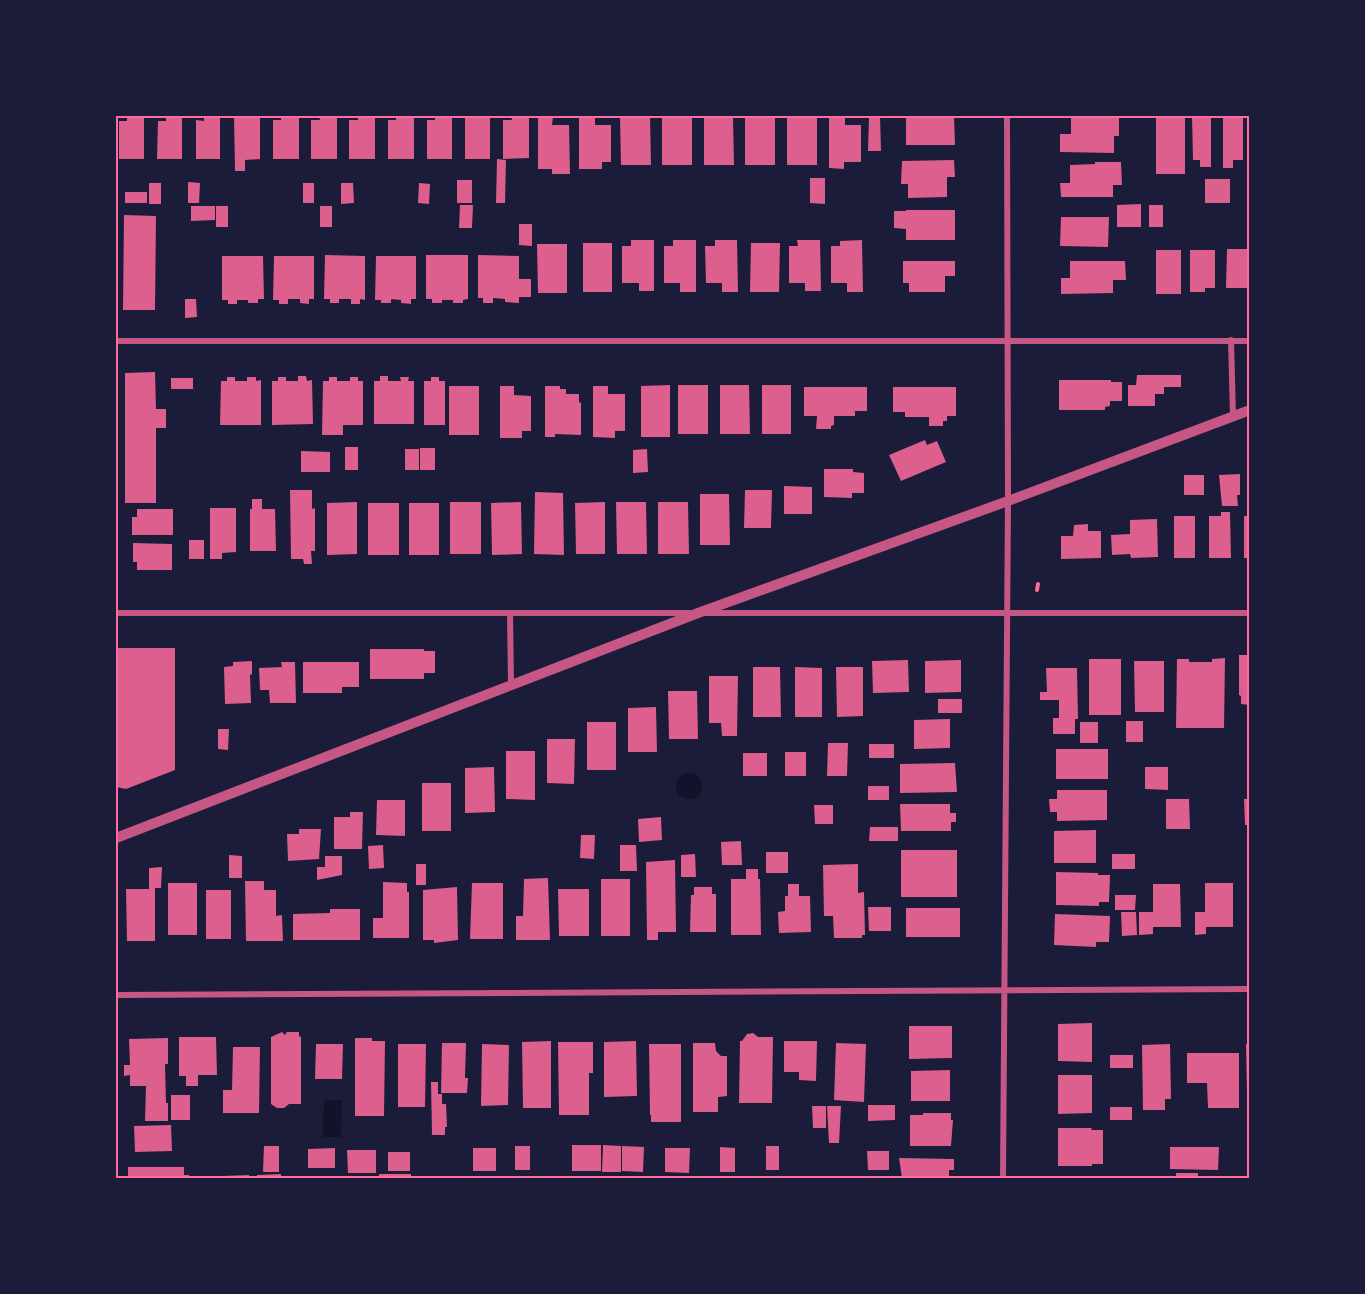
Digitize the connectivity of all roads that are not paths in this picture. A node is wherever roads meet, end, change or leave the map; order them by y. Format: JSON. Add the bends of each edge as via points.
{"nodes":[{"id":1,"x":1007,"y":116,"type":"edge"},
{"id":2,"x":116,"y":340,"type":"edge"},
{"id":3,"x":1007,"y":340,"type":"junction"},
{"id":4,"x":1231,"y":340,"type":"junction"},
{"id":5,"x":1250,"y":341,"type":"edge"},
{"id":6,"x":1250,"y":410,"type":"edge"},
{"id":7,"x":1233,"y":416,"type":"junction"},
{"id":8,"x":1008,"y":501,"type":"junction"},
{"id":9,"x":116,"y":613,"type":"edge"},
{"id":10,"x":510,"y":613,"type":"junction"},
{"id":11,"x":698,"y":613,"type":"junction"},
{"id":12,"x":1007,"y":613,"type":"junction"},
{"id":13,"x":1250,"y":613,"type":"edge"},
{"id":14,"x":511,"y":685,"type":"junction"},
{"id":15,"x":116,"y":838,"type":"edge"},
{"id":16,"x":1250,"y":989,"type":"edge"},
{"id":17,"x":1004,"y":990,"type":"junction"},
{"id":18,"x":116,"y":995,"type":"edge"},
{"id":19,"x":1003,"y":1179,"type":"edge"}],
"edges":[{"from":1,"to":3,"type":"street"},
{"from":2,"to":3,"type":"street"},
{"from":3,"to":4,"type":"street"},
{"from":3,"to":8,"type":"street"},
{"from":4,"to":5,"type":"street"},
{"from":4,"to":7,"type":"street"},
{"from":6,"to":7,"type":"street"},
{"from":7,"to":8,"type":"street"},
{"from":8,"to":11,"type":"street"},
{"from":8,"to":12,"type":"street"},
{"from":9,"to":10,"type":"street"},
{"from":10,"to":11,"type":"street"},
{"from":10,"to":14,"type":"street"},
{"from":11,"to":12,"type":"street"},
{"from":11,"to":14,"type":"street"},
{"from":12,"to":13,"type":"street"},
{"from":12,"to":17,"type":"street"},
{"from":14,"to":15,"type":"street"},
{"from":16,"to":17,"type":"street"},
{"from":17,"to":18,"type":"street"},
{"from":17,"to":19,"type":"street"}]}
